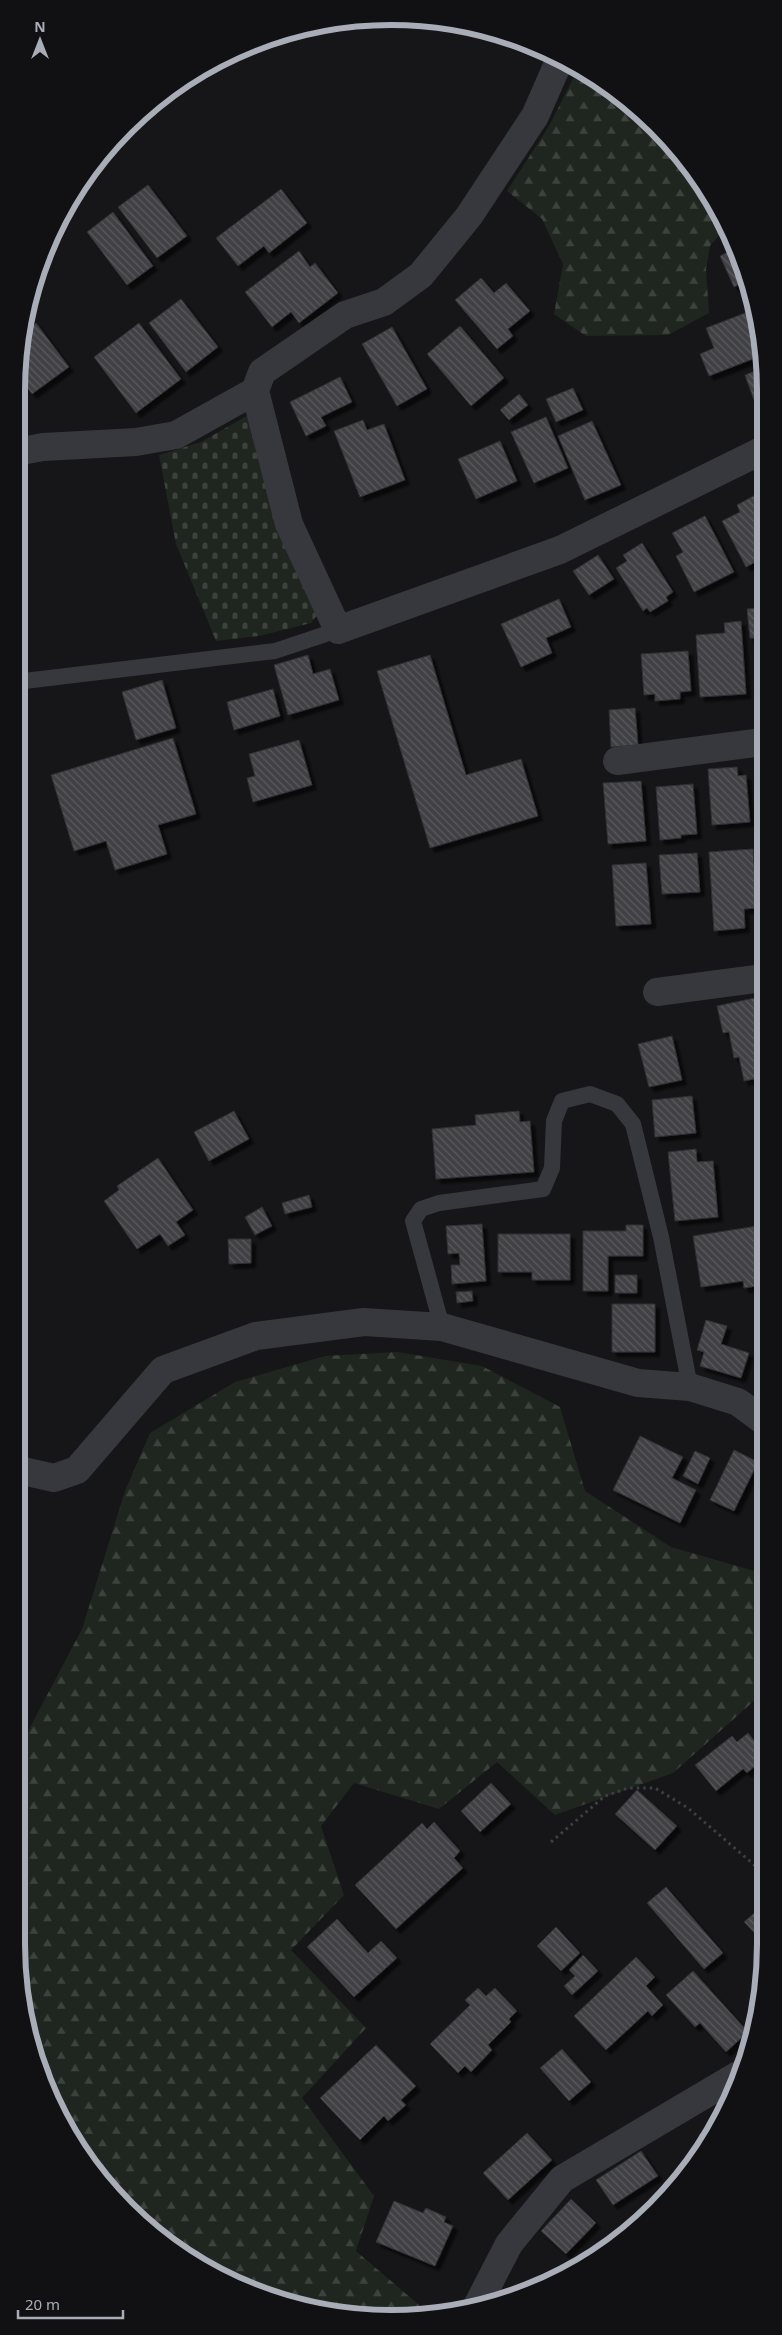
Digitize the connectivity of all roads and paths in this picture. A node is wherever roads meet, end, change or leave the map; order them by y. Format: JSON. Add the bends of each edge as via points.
{"nodes":[{"id":1,"x":557,"y":65,"type":"edge"},
{"id":2,"x":256,"y":391,"type":"junction"},
{"id":3,"x":25,"y":450,"type":"edge"},
{"id":4,"x":757,"y":453,"type":"edge"},
{"id":5,"x":338,"y":630,"type":"junction"},
{"id":6,"x":25,"y":681,"type":"edge"},
{"id":7,"x":757,"y":743,"type":"edge"},
{"id":8,"x":617,"y":761,"type":"dead end"},
{"id":9,"x":757,"y":979,"type":"edge"},
{"id":10,"x":657,"y":992,"type":"dead end"},
{"id":11,"x":442,"y":1327,"type":"junction"},
{"id":12,"x":690,"y":1387,"type":"junction"},
{"id":13,"x":757,"y":1416,"type":"edge"},
{"id":14,"x":25,"y":1471,"type":"edge"},
{"id":15,"x":550,"y":1842,"type":"dead end"},
{"id":16,"x":757,"y":1867,"type":"edge"},
{"id":17,"x":731,"y":2079,"type":"edge"},
{"id":18,"x":480,"y":2299,"type":"edge"}],
"edges":[{"from":1,"to":2,"type":"street","via":[[535,116],[469,216],[421,275],[384,302],[345,315],[262,372]]},
{"from":2,"to":3,"type":"street","via":[[176,435],[136,442]]},
{"from":2,"to":5,"type":"street","via":[[289,524]]},
{"from":4,"to":5,"type":"street","via":[[560,550]]},
{"from":5,"to":6,"type":"lane","via":[[275,651]]},
{"from":7,"to":8,"type":"street"},
{"from":9,"to":10,"type":"street"},
{"from":11,"to":12,"type":"street","via":[[638,1383]]},
{"from":11,"to":12,"type":"lane","via":[[413,1221],[421,1209],[439,1203],[543,1189],[552,1168],[554,1121],[562,1101],[590,1094],[617,1104],[633,1124],[661,1237]]},
{"from":11,"to":14,"type":"street","via":[[364,1322],[256,1336],[163,1370],[77,1470],[54,1478]]},
{"from":12,"to":13,"type":"street","via":[[738,1402]]},
{"from":15,"to":16,"type":"path","via":[[605,1796],[628,1788],[655,1788],[688,1808]]},
{"from":17,"to":18,"type":"street","via":[[562,2179],[508,2244]]}]}
